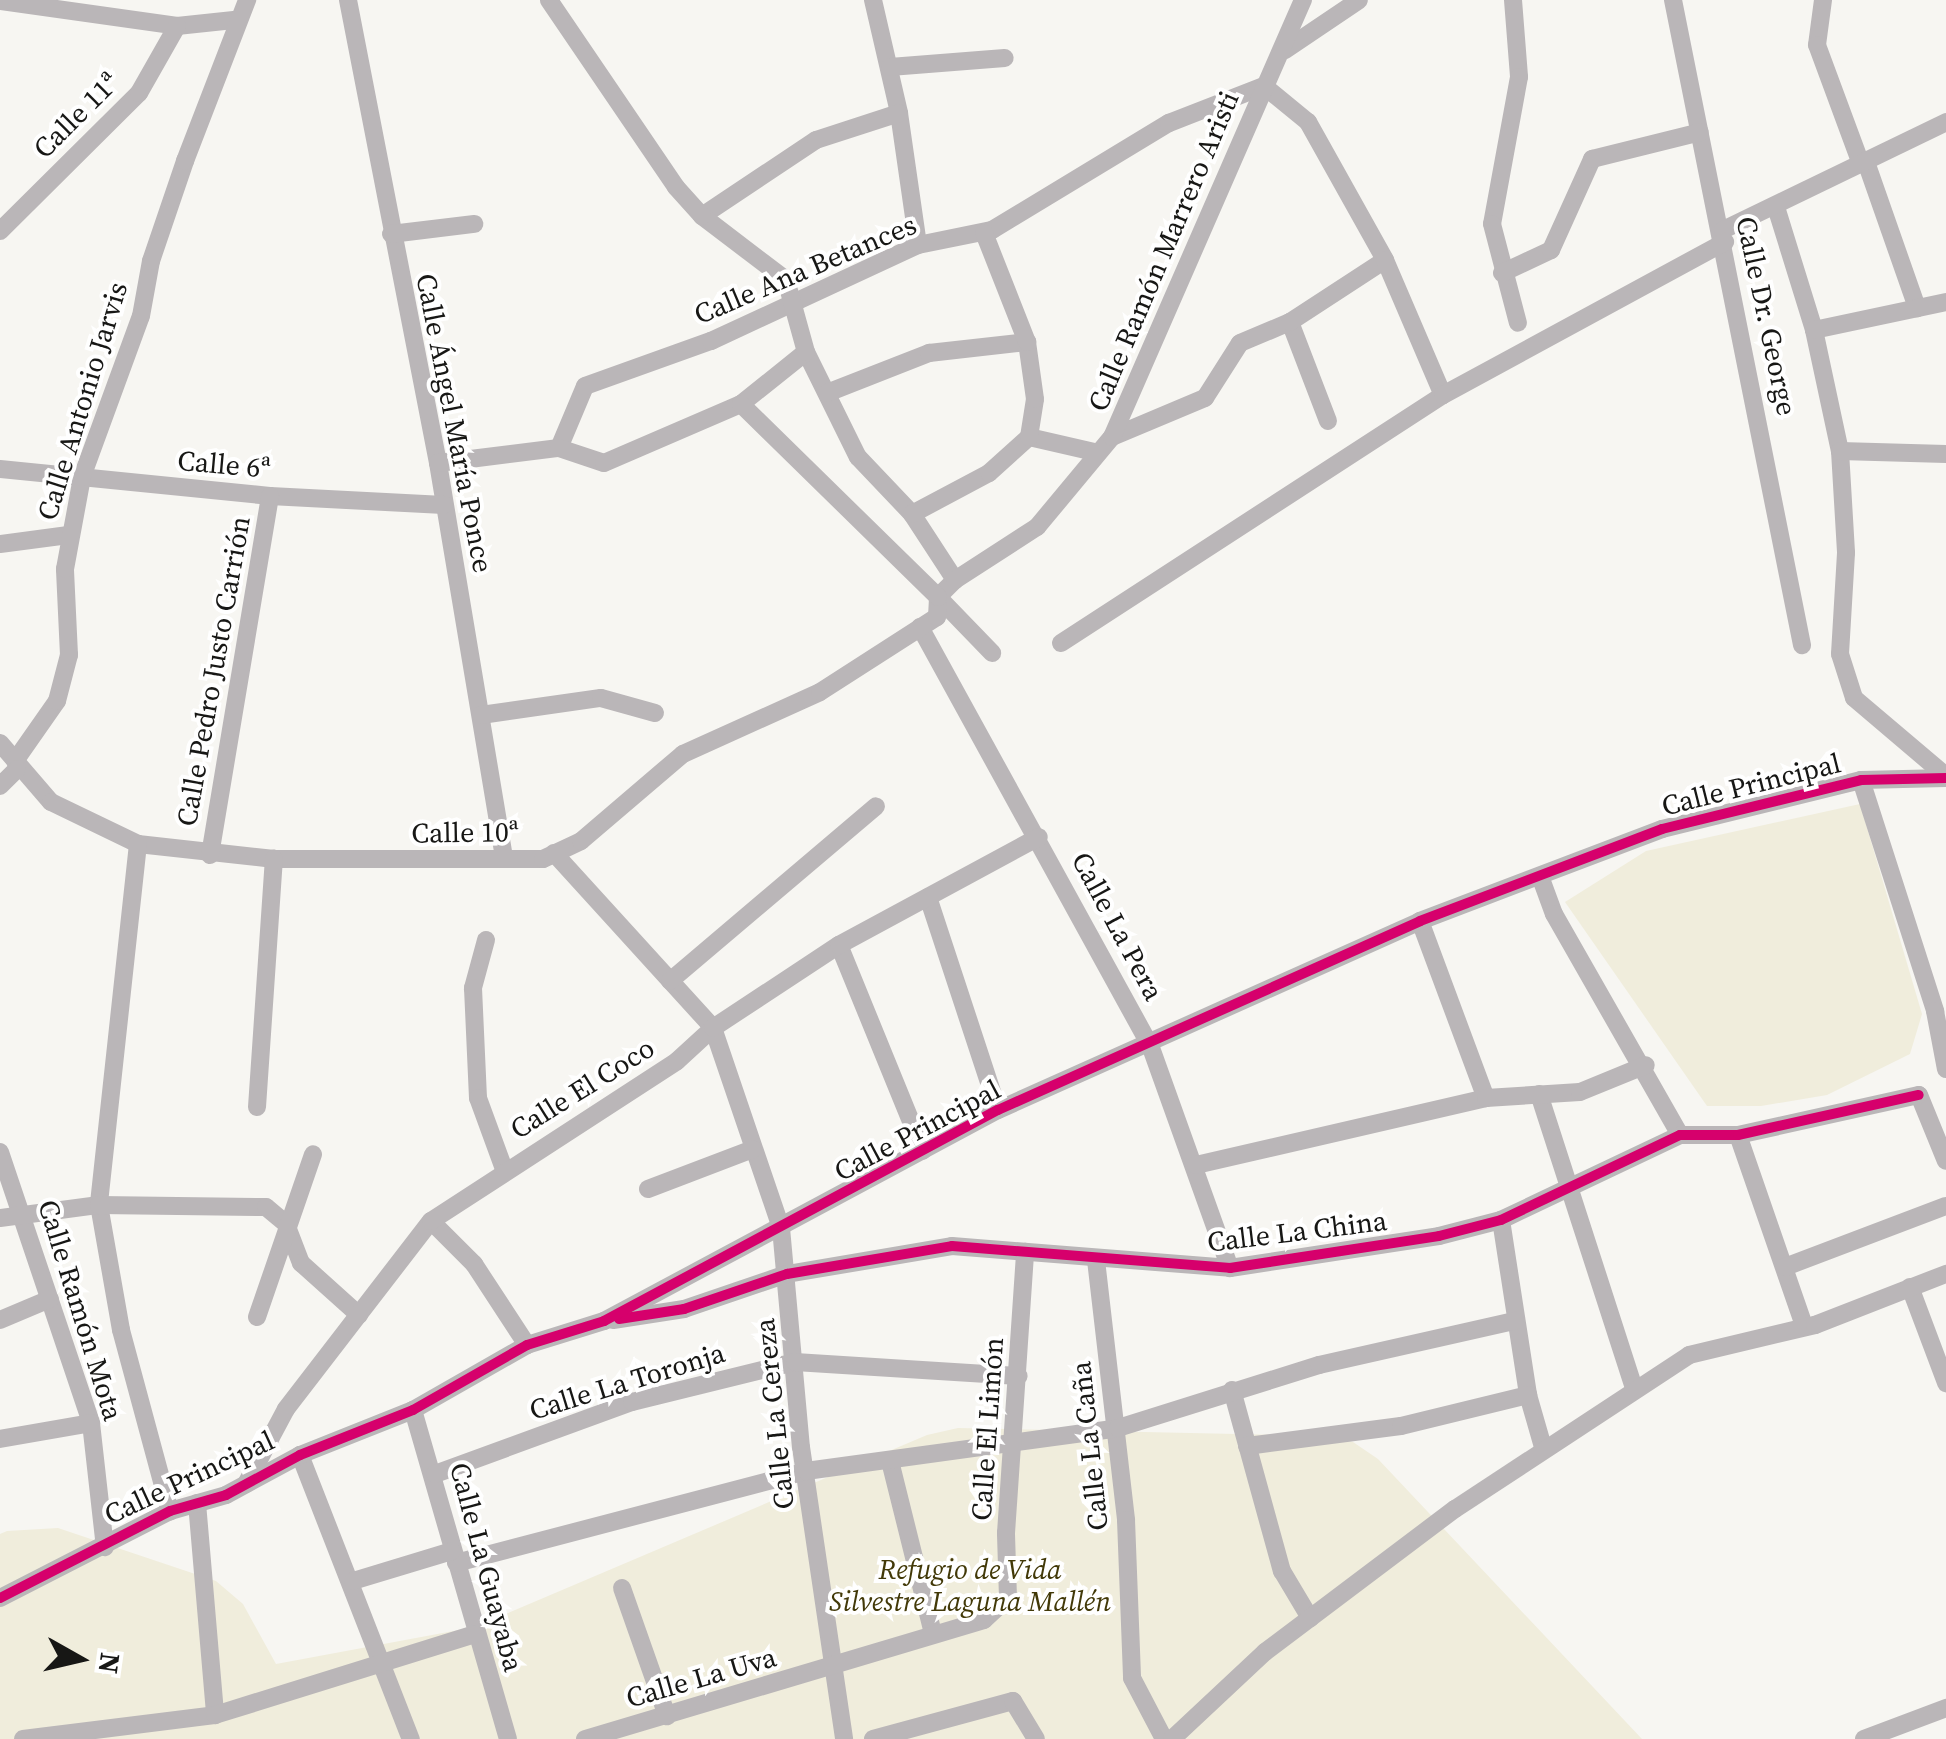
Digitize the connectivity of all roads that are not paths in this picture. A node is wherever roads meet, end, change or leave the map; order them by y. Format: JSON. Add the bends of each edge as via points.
{"nodes":[{"id":1,"x":246,"y":0,"type":"edge"},
{"id":2,"x":348,"y":0,"type":"edge"},
{"id":3,"x":549,"y":0,"type":"edge"},
{"id":4,"x":873,"y":0,"type":"edge"},
{"id":5,"x":1304,"y":0,"type":"edge"},
{"id":6,"x":1359,"y":0,"type":"edge"},
{"id":7,"x":1512,"y":0,"type":"edge"},
{"id":8,"x":1673,"y":0,"type":"edge"},
{"id":9,"x":1823,"y":0,"type":"edge"},
{"id":10,"x":0,"y":1,"type":"edge"},
{"id":11,"x":234,"y":20,"type":"junction"},
{"id":12,"x":177,"y":26,"type":"junction"},
{"id":13,"x":1285,"y":50,"type":"junction"},
{"id":14,"x":1005,"y":58,"type":"dead end"},
{"id":15,"x":890,"y":67,"type":"junction"},
{"id":16,"x":1264,"y":86,"type":"junction"},
{"id":17,"x":900,"y":112,"type":"junction"},
{"id":18,"x":1946,"y":122,"type":"edge"},
{"id":19,"x":1700,"y":132,"type":"junction"},
{"id":20,"x":1864,"y":163,"type":"junction"},
{"id":21,"x":1776,"y":207,"type":"junction"},
{"id":22,"x":702,"y":216,"type":"junction"},
{"id":23,"x":474,"y":224,"type":"dead end"},
{"id":24,"x":0,"y":230,"type":"edge"},
{"id":25,"x":984,"y":232,"type":"junction"},
{"id":26,"x":391,"y":234,"type":"junction"},
{"id":27,"x":1724,"y":236,"type":"junction"},
{"id":28,"x":918,"y":245,"type":"junction"},
{"id":29,"x":1385,"y":260,"type":"junction"},
{"id":30,"x":1502,"y":273,"type":"junction"},
{"id":31,"x":1946,"y":302,"type":"edge"},
{"id":32,"x":798,"y":303,"type":"junction"},
{"id":33,"x":1917,"y":308,"type":"junction"},
{"id":34,"x":1290,"y":322,"type":"junction"},
{"id":35,"x":1518,"y":324,"type":"dead end"},
{"id":36,"x":1814,"y":330,"type":"junction"},
{"id":37,"x":1027,"y":342,"type":"junction"},
{"id":38,"x":806,"y":352,"type":"junction"},
{"id":39,"x":827,"y":393,"type":"junction"},
{"id":40,"x":1444,"y":395,"type":"junction"},
{"id":41,"x":741,"y":404,"type":"junction"},
{"id":42,"x":1328,"y":420,"type":"dead end"},
{"id":43,"x":1029,"y":437,"type":"junction"},
{"id":44,"x":1112,"y":437,"type":"junction"},
{"id":45,"x":559,"y":448,"type":"junction"},
{"id":46,"x":1840,"y":451,"type":"junction"},
{"id":47,"x":1094,"y":452,"type":"junction"},
{"id":48,"x":1946,"y":454,"type":"edge"},
{"id":49,"x":438,"y":463,"type":"junction"},
{"id":50,"x":0,"y":469,"type":"edge"},
{"id":51,"x":82,"y":478,"type":"junction"},
{"id":52,"x":270,"y":496,"type":"junction"},
{"id":53,"x":444,"y":505,"type":"junction"},
{"id":54,"x":912,"y":514,"type":"junction"},
{"id":55,"x":68,"y":535,"type":"junction"},
{"id":56,"x":0,"y":544,"type":"edge"},
{"id":57,"x":955,"y":580,"type":"junction"},
{"id":58,"x":938,"y":597,"type":"junction"},
{"id":59,"x":920,"y":627,"type":"junction"},
{"id":60,"x":1061,"y":643,"type":"dead end"},
{"id":61,"x":1802,"y":645,"type":"dead end"},
{"id":62,"x":992,"y":653,"type":"dead end"},
{"id":63,"x":655,"y":713,"type":"dead end"},
{"id":64,"x":481,"y":715,"type":"junction"},
{"id":65,"x":0,"y":743,"type":"edge"},
{"id":66,"x":16,"y":765,"type":"junction"},
{"id":67,"x":1946,"y":777,"type":"edge"},
{"id":68,"x":1861,"y":780,"type":"junction"},
{"id":69,"x":0,"y":786,"type":"edge"},
{"id":70,"x":876,"y":806,"type":"dead end"},
{"id":71,"x":1039,"y":837,"type":"junction"},
{"id":72,"x":138,"y":844,"type":"junction"},
{"id":73,"x":554,"y":854,"type":"junction"},
{"id":74,"x":210,"y":855,"type":"junction"},
{"id":75,"x":504,"y":857,"type":"junction"},
{"id":76,"x":274,"y":859,"type":"junction"},
{"id":77,"x":1540,"y":876,"type":"junction"},
{"id":78,"x":928,"y":896,"type":"junction"},
{"id":79,"x":1420,"y":921,"type":"junction"},
{"id":80,"x":486,"y":940,"type":"dead end"},
{"id":81,"x":839,"y":945,"type":"junction"},
{"id":82,"x":670,"y":981,"type":"junction"},
{"id":83,"x":1941,"y":1010,"type":"edge"},
{"id":84,"x":713,"y":1028,"type":"junction"},
{"id":85,"x":1150,"y":1045,"type":"junction"},
{"id":86,"x":1646,"y":1065,"type":"junction"},
{"id":87,"x":1946,"y":1069,"type":"edge"},
{"id":88,"x":1539,"y":1094,"type":"junction"},
{"id":89,"x":1920,"y":1095,"type":"junction"},
{"id":90,"x":1486,"y":1098,"type":"junction"},
{"id":91,"x":257,"y":1106,"type":"dead end"},
{"id":92,"x":998,"y":1110,"type":"junction"},
{"id":93,"x":1680,"y":1135,"type":"junction"},
{"id":94,"x":1738,"y":1135,"type":"junction"},
{"id":95,"x":754,"y":1149,"type":"junction"},
{"id":96,"x":923,"y":1151,"type":"junction"},
{"id":97,"x":0,"y":1152,"type":"edge"},
{"id":98,"x":313,"y":1154,"type":"dead end"},
{"id":99,"x":1945,"y":1155,"type":"edge"},
{"id":100,"x":1196,"y":1166,"type":"junction"},
{"id":101,"x":504,"y":1169,"type":"junction"},
{"id":102,"x":648,"y":1189,"type":"dead end"},
{"id":103,"x":1573,"y":1189,"type":"junction"},
{"id":104,"x":99,"y":1204,"type":"junction"},
{"id":105,"x":1946,"y":1206,"type":"edge"},
{"id":106,"x":24,"y":1216,"type":"junction"},
{"id":107,"x":0,"y":1218,"type":"edge"},
{"id":108,"x":1501,"y":1220,"type":"junction"},
{"id":109,"x":431,"y":1221,"type":"junction"},
{"id":110,"x":286,"y":1224,"type":"junction"},
{"id":111,"x":781,"y":1228,"type":"junction"},
{"id":112,"x":1025,"y":1252,"type":"junction"},
{"id":113,"x":1096,"y":1260,"type":"junction"},
{"id":114,"x":1784,"y":1267,"type":"junction"},
{"id":115,"x":1230,"y":1268,"type":"junction"},
{"id":116,"x":787,"y":1274,"type":"junction"},
{"id":117,"x":1946,"y":1274,"type":"edge"},
{"id":118,"x":1910,"y":1287,"type":"junction"},
{"id":119,"x":50,"y":1299,"type":"junction"},
{"id":120,"x":359,"y":1315,"type":"junction"},
{"id":121,"x":257,"y":1317,"type":"dead end"},
{"id":122,"x":0,"y":1320,"type":"edge"},
{"id":123,"x":604,"y":1321,"type":"junction"},
{"id":124,"x":1515,"y":1321,"type":"junction"},
{"id":125,"x":1803,"y":1323,"type":"junction"},
{"id":126,"x":527,"y":1346,"type":"junction"},
{"id":127,"x":795,"y":1362,"type":"junction"},
{"id":128,"x":1019,"y":1376,"type":"junction"},
{"id":129,"x":1946,"y":1384,"type":"edge"},
{"id":130,"x":1634,"y":1388,"type":"junction"},
{"id":131,"x":1232,"y":1390,"type":"junction"},
{"id":132,"x":1528,"y":1395,"type":"junction"},
{"id":133,"x":413,"y":1410,"type":"junction"},
{"id":134,"x":91,"y":1424,"type":"junction"},
{"id":135,"x":1118,"y":1428,"type":"junction"},
{"id":136,"x":0,"y":1440,"type":"edge"},
{"id":137,"x":1246,"y":1446,"type":"junction"},
{"id":138,"x":1014,"y":1447,"type":"junction"},
{"id":139,"x":1543,"y":1447,"type":"junction"},
{"id":140,"x":300,"y":1455,"type":"junction"},
{"id":141,"x":890,"y":1461,"type":"junction"},
{"id":142,"x":806,"y":1471,"type":"junction"},
{"id":143,"x":435,"y":1474,"type":"junction"},
{"id":144,"x":246,"y":1484,"type":"junction"},
{"id":145,"x":197,"y":1503,"type":"junction"},
{"id":146,"x":170,"y":1511,"type":"junction"},
{"id":147,"x":105,"y":1547,"type":"junction"},
{"id":148,"x":454,"y":1557,"type":"junction"},
{"id":149,"x":353,"y":1581,"type":"junction"},
{"id":150,"x":622,"y":1588,"type":"dead end"},
{"id":151,"x":0,"y":1598,"type":"edge"},
{"id":152,"x":1310,"y":1618,"type":"junction"},
{"id":153,"x":933,"y":1633,"type":"junction"},
{"id":154,"x":475,"y":1634,"type":"junction"},
{"id":155,"x":386,"y":1666,"type":"junction"},
{"id":156,"x":832,"y":1668,"type":"junction"},
{"id":157,"x":1946,"y":1708,"type":"edge"},
{"id":158,"x":214,"y":1715,"type":"junction"},
{"id":159,"x":666,"y":1716,"type":"junction"},
{"id":160,"x":22,"y":1739,"type":"edge"},
{"id":161,"x":412,"y":1739,"type":"edge"},
{"id":162,"x":508,"y":1739,"type":"edge"},
{"id":163,"x":586,"y":1739,"type":"edge"},
{"id":164,"x":844,"y":1739,"type":"edge"},
{"id":165,"x":873,"y":1739,"type":"edge"},
{"id":166,"x":1036,"y":1739,"type":"edge"},
{"id":167,"x":1164,"y":1739,"type":"edge"},
{"id":168,"x":1172,"y":1739,"type":"edge"},
{"id":169,"x":1864,"y":1739,"type":"edge"}],
"edges":[{"from":1,"to":11,"type":"street","name":"Calle Antonio Jarvis"},
{"from":2,"to":26,"type":"street","name":"Calle Ángel María Ponce"},
{"from":3,"to":22,"type":"street","via":[[611,98]]},
{"from":4,"to":15,"type":"street"},
{"from":5,"to":13,"type":"street","name":"Calle Ramón Marrero Aristi"},
{"from":6,"to":13,"type":"street"},
{"from":7,"to":30,"type":"street","via":[[1519,77],[1492,224]]},
{"from":8,"to":19,"type":"street","name":"Calle Dr. George"},
{"from":9,"to":20,"type":"street","via":[[1817,45]]},
{"from":10,"to":12,"type":"street"},
{"from":11,"to":12,"type":"street"},
{"from":11,"to":51,"type":"street","name":"Calle Antonio Jarvis"},
{"from":12,"to":24,"type":"street","name":"Calle 11ª","via":[[140,93]]},
{"from":13,"to":16,"type":"street","name":"Calle Ramón Marrero Aristi"},
{"from":14,"to":15,"type":"street"},
{"from":15,"to":17,"type":"street"},
{"from":16,"to":25,"type":"street","name":"Calle Ana Betances","via":[[1169,123]]},
{"from":16,"to":29,"type":"street","via":[[1308,122]]},
{"from":16,"to":44,"type":"street","name":"Calle Ramón Marrero Aristi"},
{"from":17,"to":22,"type":"street","via":[[816,140]]},
{"from":17,"to":28,"type":"street"},
{"from":18,"to":20,"type":"street"},
{"from":19,"to":27,"type":"street","name":"Calle Dr. George"},
{"from":19,"to":30,"type":"street","via":[[1592,159],[1551,250]]},
{"from":20,"to":21,"type":"street"},
{"from":20,"to":33,"type":"street"},
{"from":21,"to":27,"type":"street"},
{"from":21,"to":36,"type":"street","name":"Calle Dr. George"},
{"from":22,"to":32,"type":"street","via":[[769,262]]},
{"from":23,"to":26,"type":"street"},
{"from":25,"to":28,"type":"street","name":"Calle Ana Betances"},
{"from":25,"to":37,"type":"street"},
{"from":26,"to":49,"type":"street","name":"Calle Ángel María Ponce"},
{"from":27,"to":40,"type":"street"},
{"from":27,"to":61,"type":"street","name":"Calle Dr. George"},
{"from":28,"to":32,"type":"street","name":"Calle Ana Betances"},
{"from":29,"to":34,"type":"street"},
{"from":29,"to":40,"type":"street"},
{"from":30,"to":35,"type":"street"},
{"from":31,"to":33,"type":"street"},
{"from":32,"to":38,"type":"street"},
{"from":32,"to":45,"type":"street","name":"Calle Ana Betances","via":[[585,386]]},
{"from":33,"to":36,"type":"street"},
{"from":34,"to":42,"type":"street"},
{"from":34,"to":44,"type":"street","via":[[1240,343],[1204,398]]},
{"from":36,"to":46,"type":"street","name":"Calle Dr. George"},
{"from":37,"to":39,"type":"street","via":[[928,353]]},
{"from":37,"to":43,"type":"street","via":[[1036,399]]},
{"from":38,"to":39,"type":"street"},
{"from":38,"to":41,"type":"street"},
{"from":39,"to":54,"type":"street","via":[[858,457]]},
{"from":40,"to":60,"type":"street"},
{"from":41,"to":45,"type":"street","via":[[604,463]]},
{"from":41,"to":58,"type":"street"},
{"from":43,"to":47,"type":"street"},
{"from":43,"to":54,"type":"street","via":[[989,473]]},
{"from":44,"to":47,"type":"street","name":"Calle Ramón Marrero Aristi"},
{"from":45,"to":49,"type":"street"},
{"from":46,"to":48,"type":"street"},
{"from":46,"to":67,"type":"street","name":"Calle Dr. George","via":[[1846,552],[1840,654],[1854,698]]},
{"from":47,"to":57,"type":"street","name":"Calle Ramón Marrero Aristi","via":[[1037,527]]},
{"from":49,"to":53,"type":"street","name":"Calle Ángel María Ponce"},
{"from":50,"to":51,"type":"street","name":"Calle 6ª"},
{"from":51,"to":52,"type":"street","name":"Calle 6ª"},
{"from":51,"to":55,"type":"street","name":"Calle Antonio Jarvis"},
{"from":52,"to":53,"type":"street","name":"Calle 6ª"},
{"from":52,"to":74,"type":"street","name":"Calle Pedro Justo Carrión"},
{"from":53,"to":64,"type":"street","name":"Calle Ángel María Ponce"},
{"from":54,"to":57,"type":"street"},
{"from":55,"to":56,"type":"street"},
{"from":55,"to":66,"type":"street","name":"Calle Antonio Jarvis","via":[[69,655],[57,702]]},
{"from":57,"to":58,"type":"street","name":"Calle Ramón Marrero Aristi"},
{"from":58,"to":59,"type":"street","name":"Calle 10ª","via":[[937,617]]},
{"from":58,"to":62,"type":"street"},
{"from":59,"to":71,"type":"street","name":"Calle La Pera"},
{"from":59,"to":73,"type":"street","name":"Calle 10ª","via":[[820,692],[683,754],[581,841]]},
{"from":63,"to":64,"type":"street","via":[[601,698]]},
{"from":64,"to":75,"type":"street","name":"Calle Ángel María Ponce"},
{"from":65,"to":66,"type":"street","name":"Calle 10ª"},
{"from":66,"to":69,"type":"street","name":"Calle Antonio Jarvis"},
{"from":66,"to":72,"type":"street","name":"Calle 10ª","via":[[51,802]]},
{"from":67,"to":68,"type":"street","name":"Calle Principal"},
{"from":68,"to":77,"type":"street","name":"Calle Principal","via":[[1662,829]]},
{"from":68,"to":83,"type":"street"},
{"from":70,"to":82,"type":"street"},
{"from":71,"to":78,"type":"street","name":"Calle El Coco"},
{"from":71,"to":85,"type":"street","name":"Calle La Pera"},
{"from":72,"to":74,"type":"street","name":"Calle 10ª"},
{"from":72,"to":104,"type":"street"},
{"from":73,"to":75,"type":"street","name":"Calle 10ª"},
{"from":73,"to":82,"type":"street","name":"Calle La Cereza"},
{"from":74,"to":76,"type":"street","name":"Calle 10ª"},
{"from":75,"to":76,"type":"street","name":"Calle 10ª"},
{"from":76,"to":91,"type":"street"},
{"from":77,"to":79,"type":"street","name":"Calle Principal"},
{"from":77,"to":86,"type":"street","via":[[1554,914]]},
{"from":78,"to":81,"type":"street","name":"Calle El Coco"},
{"from":78,"to":92,"type":"street"},
{"from":79,"to":85,"type":"street","name":"Calle Principal"},
{"from":79,"to":90,"type":"street"},
{"from":80,"to":101,"type":"street","via":[[473,988],[478,1098]]},
{"from":81,"to":84,"type":"street","name":"Calle El Coco"},
{"from":81,"to":96,"type":"street"},
{"from":82,"to":84,"type":"street","name":"Calle La Cereza"},
{"from":83,"to":87,"type":"street"},
{"from":84,"to":95,"type":"street","name":"Calle La Cereza"},
{"from":84,"to":101,"type":"street","name":"Calle El Coco","via":[[677,1061]]},
{"from":85,"to":92,"type":"street","name":"Calle Principal"},
{"from":85,"to":100,"type":"street","name":"Calle La Pera"},
{"from":86,"to":88,"type":"street","via":[[1591,1090]]},
{"from":86,"to":93,"type":"street"},
{"from":87,"to":89,"type":"street"},
{"from":88,"to":90,"type":"street"},
{"from":88,"to":103,"type":"street"},
{"from":89,"to":94,"type":"street","name":"Calle La China"},
{"from":89,"to":99,"type":"street"},
{"from":90,"to":100,"type":"street"},
{"from":92,"to":96,"type":"street","name":"Calle Principal"},
{"from":93,"to":94,"type":"street","name":"Calle La China"},
{"from":93,"to":103,"type":"street","name":"Calle La China"},
{"from":94,"to":114,"type":"street"},
{"from":95,"to":102,"type":"street"},
{"from":95,"to":111,"type":"street","name":"Calle La Cereza"},
{"from":96,"to":111,"type":"street","name":"Calle Principal"},
{"from":97,"to":106,"type":"street","name":"Calle Ramón Mota"},
{"from":98,"to":110,"type":"street"},
{"from":100,"to":115,"type":"street","name":"Calle La Pera"},
{"from":101,"to":109,"type":"street","name":"Calle El Coco"},
{"from":103,"to":108,"type":"street","name":"Calle La China"},
{"from":103,"to":130,"type":"street"},
{"from":104,"to":106,"type":"street"},
{"from":104,"to":110,"type":"street","via":[[230,1203],[266,1207]]},
{"from":104,"to":146,"type":"street","via":[[120,1330]]},
{"from":105,"to":114,"type":"street"},
{"from":106,"to":107,"type":"street"},
{"from":106,"to":119,"type":"street","name":"Calle Ramón Mota"},
{"from":108,"to":115,"type":"street","name":"Calle La China"},
{"from":108,"to":124,"type":"street"},
{"from":109,"to":120,"type":"street","name":"Calle El Coco"},
{"from":109,"to":126,"type":"street","via":[[474,1264]]},
{"from":110,"to":120,"type":"street","via":[[300,1263]]},
{"from":110,"to":121,"type":"street"},
{"from":111,"to":116,"type":"street","name":"Calle La Cereza"},
{"from":111,"to":123,"type":"street","name":"Calle Principal"},
{"from":112,"to":113,"type":"street","name":"Calle La China"},
{"from":112,"to":116,"type":"street","name":"Calle La China","via":[[952,1246]]},
{"from":112,"to":128,"type":"street","name":"Calle El Limón"},
{"from":113,"to":115,"type":"street","name":"Calle La China"},
{"from":113,"to":135,"type":"street","name":"Calle La Caña"},
{"from":114,"to":125,"type":"street"},
{"from":116,"to":123,"type":"street","name":"Calle La China","via":[[684,1309]]},
{"from":116,"to":127,"type":"street","name":"Calle La Cereza"},
{"from":117,"to":118,"type":"street"},
{"from":118,"to":125,"type":"street","via":[[1815,1325]]},
{"from":118,"to":129,"type":"street"},
{"from":119,"to":122,"type":"street"},
{"from":119,"to":134,"type":"street","name":"Calle Ramón Mota"},
{"from":120,"to":144,"type":"street","name":"Calle El Coco","via":[[286,1410]]},
{"from":123,"to":126,"type":"street","name":"Calle Principal"},
{"from":124,"to":131,"type":"street"},
{"from":124,"to":132,"type":"street"},
{"from":125,"to":130,"type":"street","via":[[1689,1355]]},
{"from":126,"to":133,"type":"street","name":"Calle Principal"},
{"from":127,"to":128,"type":"street","name":"Calle La Toronja"},
{"from":127,"to":142,"type":"street","name":"Calle La Cereza"},
{"from":127,"to":143,"type":"street","name":"Calle La Toronja","via":[[632,1402]]},
{"from":128,"to":138,"type":"street","name":"Calle El Limón"},
{"from":130,"to":139,"type":"street"},
{"from":131,"to":135,"type":"street","via":[[1196,1408]]},
{"from":131,"to":137,"type":"street"},
{"from":132,"to":137,"type":"street","via":[[1401,1426]]},
{"from":132,"to":139,"type":"street"},
{"from":133,"to":140,"type":"street","name":"Calle Principal"},
{"from":133,"to":143,"type":"street","name":"Calle La Guayaba"},
{"from":134,"to":136,"type":"street"},
{"from":134,"to":147,"type":"street","name":"Calle Ramón Mota"},
{"from":135,"to":138,"type":"street"},
{"from":135,"to":167,"type":"street","name":"Calle La Caña","via":[[1132,1678]]},
{"from":137,"to":152,"type":"street","via":[[1282,1571]]},
{"from":138,"to":141,"type":"street"},
{"from":138,"to":153,"type":"street","name":"Calle El Limón","via":[[1008,1598],[984,1620]]},
{"from":139,"to":152,"type":"street"},
{"from":140,"to":144,"type":"street","name":"Calle Principal"},
{"from":140,"to":149,"type":"street"},
{"from":141,"to":142,"type":"street"},
{"from":141,"to":153,"type":"street"},
{"from":142,"to":148,"type":"street"},
{"from":142,"to":156,"type":"street","name":"Calle La Cereza"},
{"from":143,"to":148,"type":"street","name":"Calle La Guayaba"},
{"from":144,"to":145,"type":"street","name":"Calle Principal"},
{"from":145,"to":146,"type":"street","name":"Calle Principal"},
{"from":145,"to":158,"type":"street"},
{"from":146,"to":147,"type":"street","name":"Calle Principal"},
{"from":147,"to":151,"type":"street","name":"Calle Principal"},
{"from":148,"to":149,"type":"street"},
{"from":148,"to":154,"type":"street","name":"Calle La Guayaba"},
{"from":149,"to":155,"type":"street"},
{"from":150,"to":159,"type":"street"},
{"from":152,"to":168,"type":"street"},
{"from":153,"to":156,"type":"street","name":"Calle El Limón"},
{"from":154,"to":155,"type":"street"},
{"from":154,"to":162,"type":"street","name":"Calle La Guayaba"},
{"from":155,"to":158,"type":"street"},
{"from":155,"to":161,"type":"street"},
{"from":156,"to":159,"type":"street","name":"Calle La Uva"},
{"from":156,"to":164,"type":"street","name":"Calle La Cereza"},
{"from":157,"to":169,"type":"street"},
{"from":158,"to":160,"type":"street"},
{"from":159,"to":163,"type":"street","name":"Calle La Uva"},
{"from":165,"to":166,"type":"street","via":[[1013,1701]]}]}
